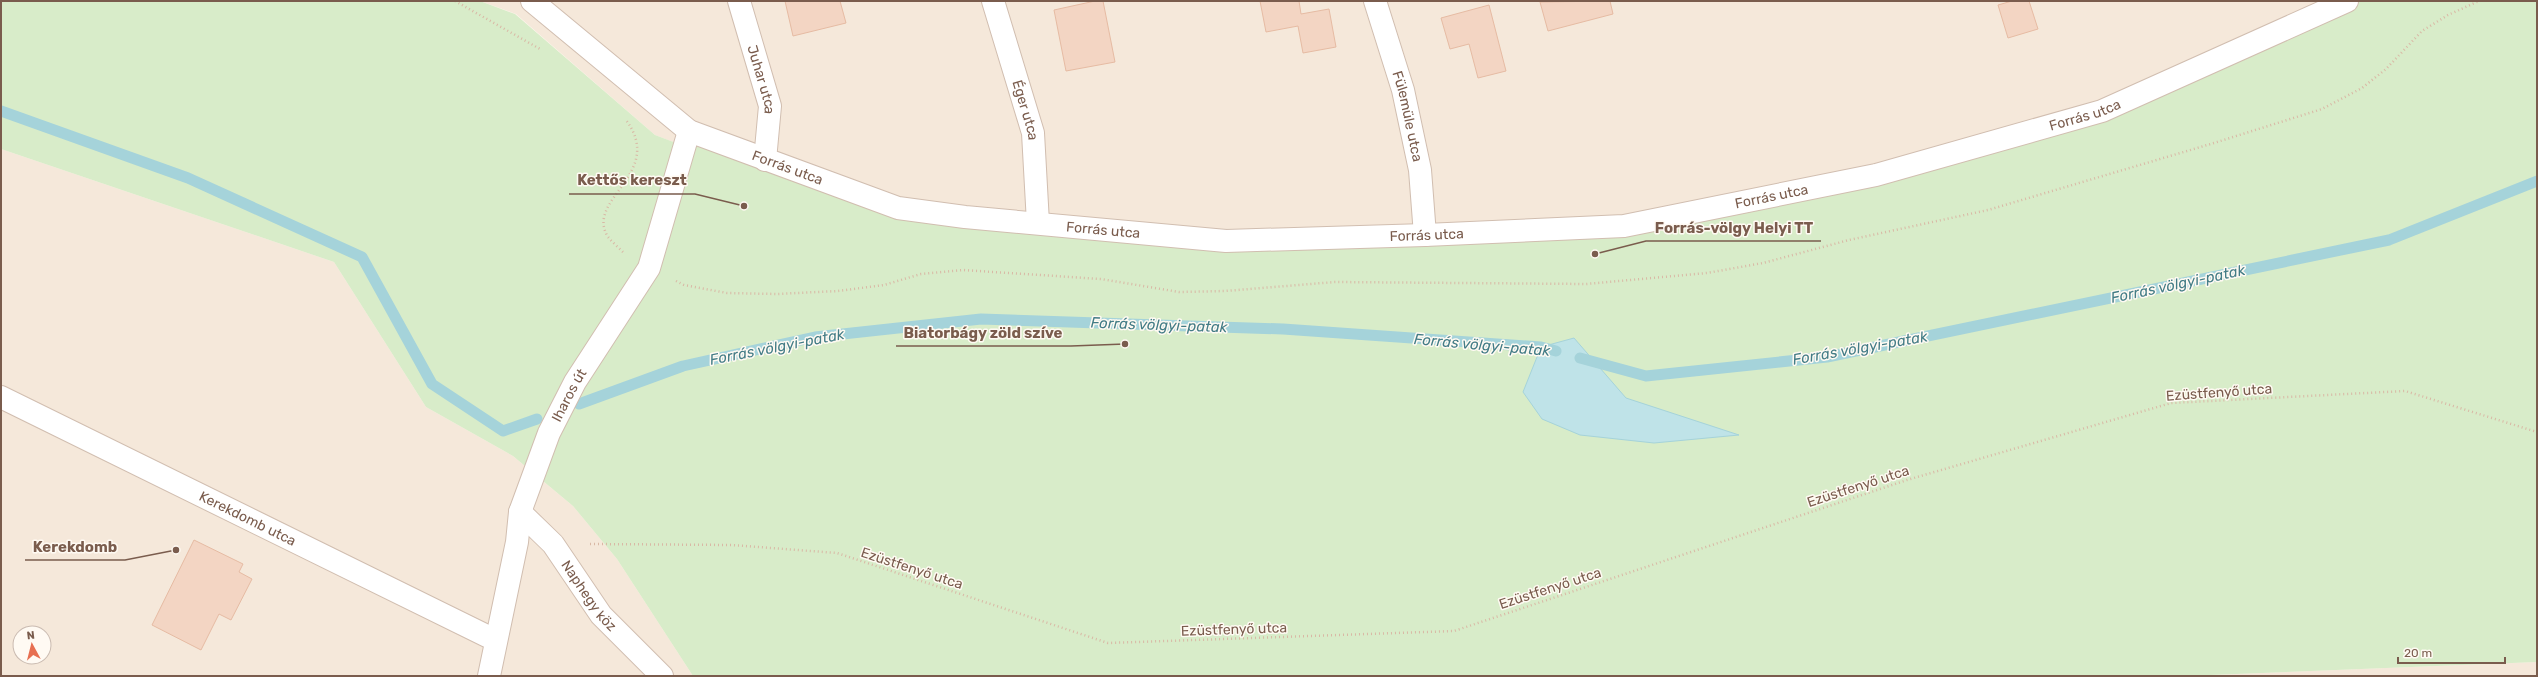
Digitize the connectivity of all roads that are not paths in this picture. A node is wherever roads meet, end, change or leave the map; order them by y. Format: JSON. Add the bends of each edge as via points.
{"nodes":[{"id":1,"x":532,"y":1,"type":"edge"},
{"id":2,"x":739,"y":1,"type":"edge"},
{"id":3,"x":993,"y":1,"type":"edge"},
{"id":4,"x":1375,"y":1,"type":"edge"},
{"id":5,"x":2347,"y":1,"type":"edge"},
{"id":6,"x":689,"y":131,"type":"junction"},
{"id":7,"x":765,"y":160,"type":"junction"},
{"id":8,"x":1038,"y":224,"type":"junction"},
{"id":9,"x":1425,"y":235,"type":"junction"},
{"id":10,"x":1,"y":397,"type":"edge"},
{"id":11,"x":520,"y":512,"type":"junction"},
{"id":12,"x":495,"y":640,"type":"junction"},
{"id":13,"x":489,"y":676,"type":"edge"},
{"id":14,"x":662,"y":676,"type":"edge"}],
"edges":[{"from":1,"to":6,"type":"street","name":"Forrás utca"},
{"from":2,"to":7,"type":"street","name":"Juhar utca","via":[[770,106]]},
{"from":3,"to":8,"type":"street","name":"Éger utca","via":[[1033,134]]},
{"from":4,"to":9,"type":"street","name":"Fülemüle utca","via":[[1403,90],[1420,170]]},
{"from":5,"to":9,"type":"street","name":"Forrás utca","via":[[2102,111],[1876,175],[1624,226]]},
{"from":6,"to":7,"type":"street","name":"Forrás utca"},
{"from":6,"to":11,"type":"street","name":"Iharos út","via":[[649,268],[575,382],[549,433]]},
{"from":7,"to":8,"type":"street","name":"Forrás utca","via":[[898,208]]},
{"from":8,"to":9,"type":"street","name":"Forrás utca","via":[[1226,241]]},
{"from":10,"to":12,"type":"street","name":"Kerekdomb utca"},
{"from":11,"to":12,"type":"street","name":"Iharos út","via":[[517,542]]},
{"from":11,"to":14,"type":"street","name":"Naphegy köz","via":[[553,544],[601,615]]},
{"from":12,"to":13,"type":"street","name":"Iharos út"}]}
